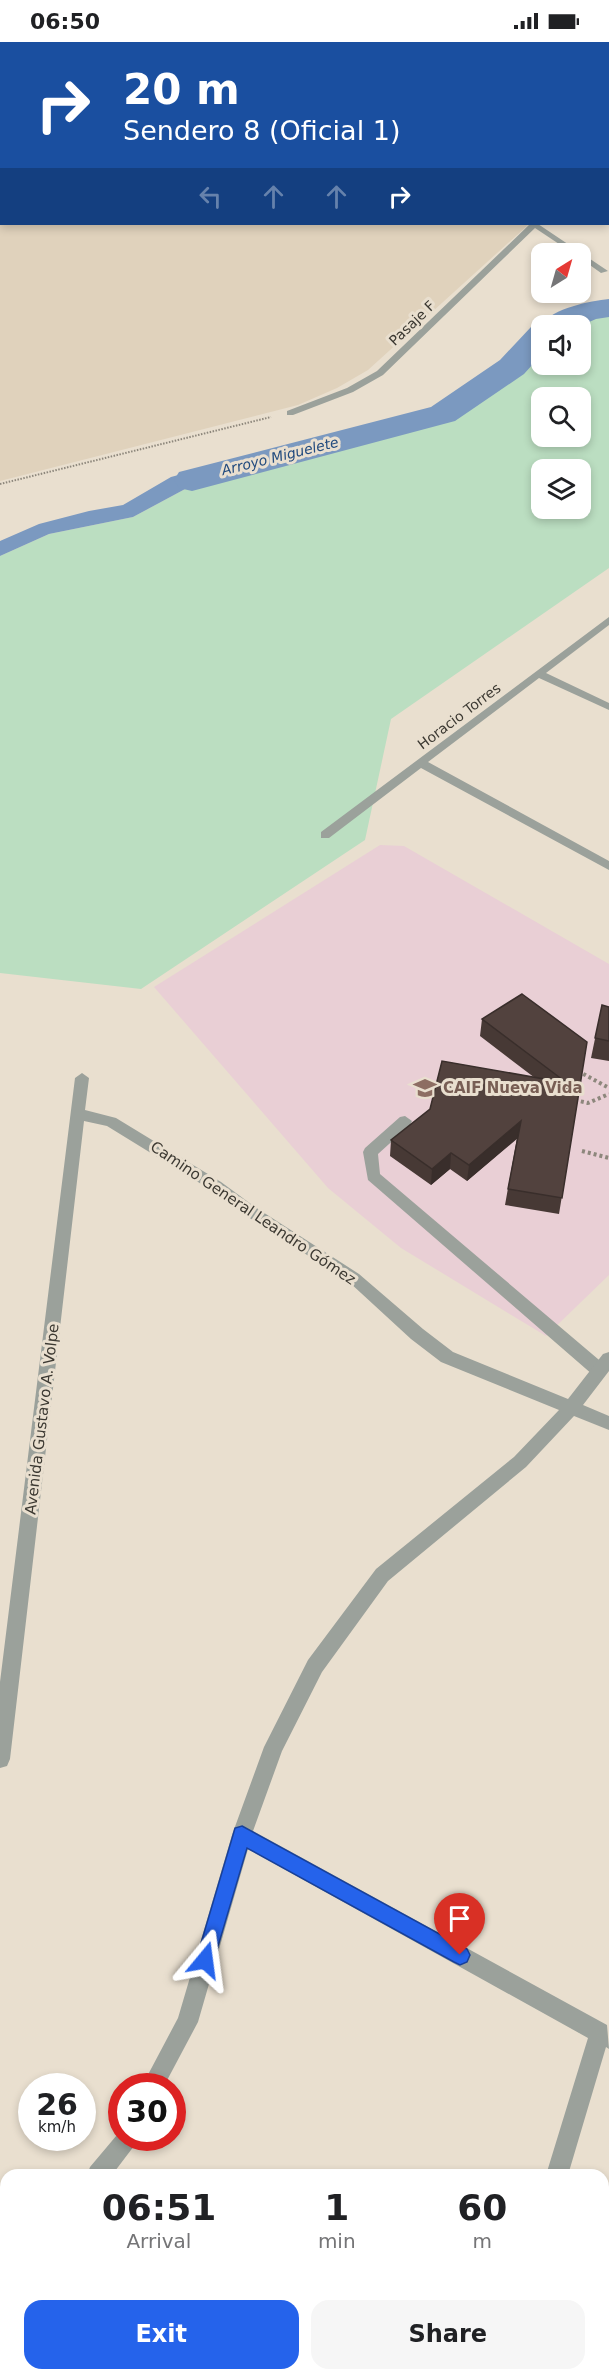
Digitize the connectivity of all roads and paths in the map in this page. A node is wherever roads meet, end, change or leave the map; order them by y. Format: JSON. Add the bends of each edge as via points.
{"nodes":[{"id":1,"x":304,"y":42,"type":"edge"},
{"id":2,"x":313,"y":42,"type":"edge"},
{"id":3,"x":533,"y":225,"type":"edge"},
{"id":4,"x":536,"y":225,"type":"edge"},
{"id":5,"x":563,"y":243,"type":"edge"},
{"id":6,"x":591,"y":262,"type":"edge"},
{"id":7,"x":604,"y":271,"type":"dead end"},
{"id":8,"x":290,"y":413,"type":"joint"},
{"id":9,"x":0,"y":484,"type":"edge"},
{"id":10,"x":609,"y":620,"type":"edge"},
{"id":11,"x":540,"y":674,"type":"junction"},
{"id":12,"x":609,"y":707,"type":"edge"},
{"id":13,"x":421,"y":763,"type":"junction"},
{"id":14,"x":325,"y":835,"type":"dead end"},
{"id":15,"x":609,"y":866,"type":"edge"},
{"id":16,"x":567,"y":1066,"type":"edge"},
{"id":17,"x":82,"y":1078,"type":"dead end"},
{"id":18,"x":609,"y":1088,"type":"edge"},
{"id":19,"x":609,"y":1094,"type":"edge"},
{"id":20,"x":566,"y":1099,"type":"edge"},
{"id":21,"x":79,"y":1114,"type":"junction"},
{"id":22,"x":405,"y":1121,"type":"dead end"},
{"id":23,"x":582,"y":1151,"type":"dead end"},
{"id":24,"x":609,"y":1158,"type":"edge"},
{"id":25,"x":604,"y":1364,"type":"edge"},
{"id":26,"x":572,"y":1407,"type":"junction"},
{"id":27,"x":609,"y":1423,"type":"edge"},
{"id":28,"x":0,"y":1759,"type":"edge"},
{"id":29,"x":242,"y":1835,"type":"junction"},
{"id":30,"x":604,"y":2035,"type":"edge"},
{"id":31,"x":160,"y":2073,"type":"edge"},
{"id":32,"x":116,"y":2151,"type":"edge"},
{"id":33,"x":103,"y":2169,"type":"edge"},
{"id":34,"x":559,"y":2169,"type":"edge"}],
"edges":[{"from":1,"to":2,"type":"street"},
{"from":3,"to":8,"type":"street","name":"Pasaje F","via":[[374,377]]},
{"from":4,"to":5,"type":"street"},
{"from":6,"to":7,"type":"street"},
{"from":8,"to":9,"type":"path"},
{"from":10,"to":11,"type":"street","name":"Horacio Torres"},
{"from":11,"to":12,"type":"street"},
{"from":11,"to":13,"type":"street","name":"Horacio Torres"},
{"from":13,"to":14,"type":"street","name":"Horacio Torres"},
{"from":13,"to":15,"type":"street"},
{"from":16,"to":18,"type":"path"},
{"from":17,"to":21,"type":"street","name":"Avenida Gustavo A. Volpe"},
{"from":19,"to":20,"type":"path","via":[[588,1103]]},
{"from":21,"to":26,"type":"street","name":"Camino General Leandro Gómez","via":[[111,1122],[216,1185],[354,1278],[447,1357]]},
{"from":21,"to":28,"type":"street","name":"Avenida Gustavo A. Volpe"},
{"from":22,"to":25,"type":"street","via":[[370,1152],[373,1176]]},
{"from":23,"to":24,"type":"path"},
{"from":25,"to":26,"type":"street"},
{"from":26,"to":27,"type":"street","name":"Camino General Leandro Gómez"},
{"from":26,"to":29,"type":"street","via":[[520,1462],[382,1575],[315,1666],[274,1747]]},
{"from":29,"to":30,"type":"street"},
{"from":29,"to":31,"type":"street","via":[[187,2022]]},
{"from":30,"to":34,"type":"street"},
{"from":32,"to":33,"type":"street"}]}
